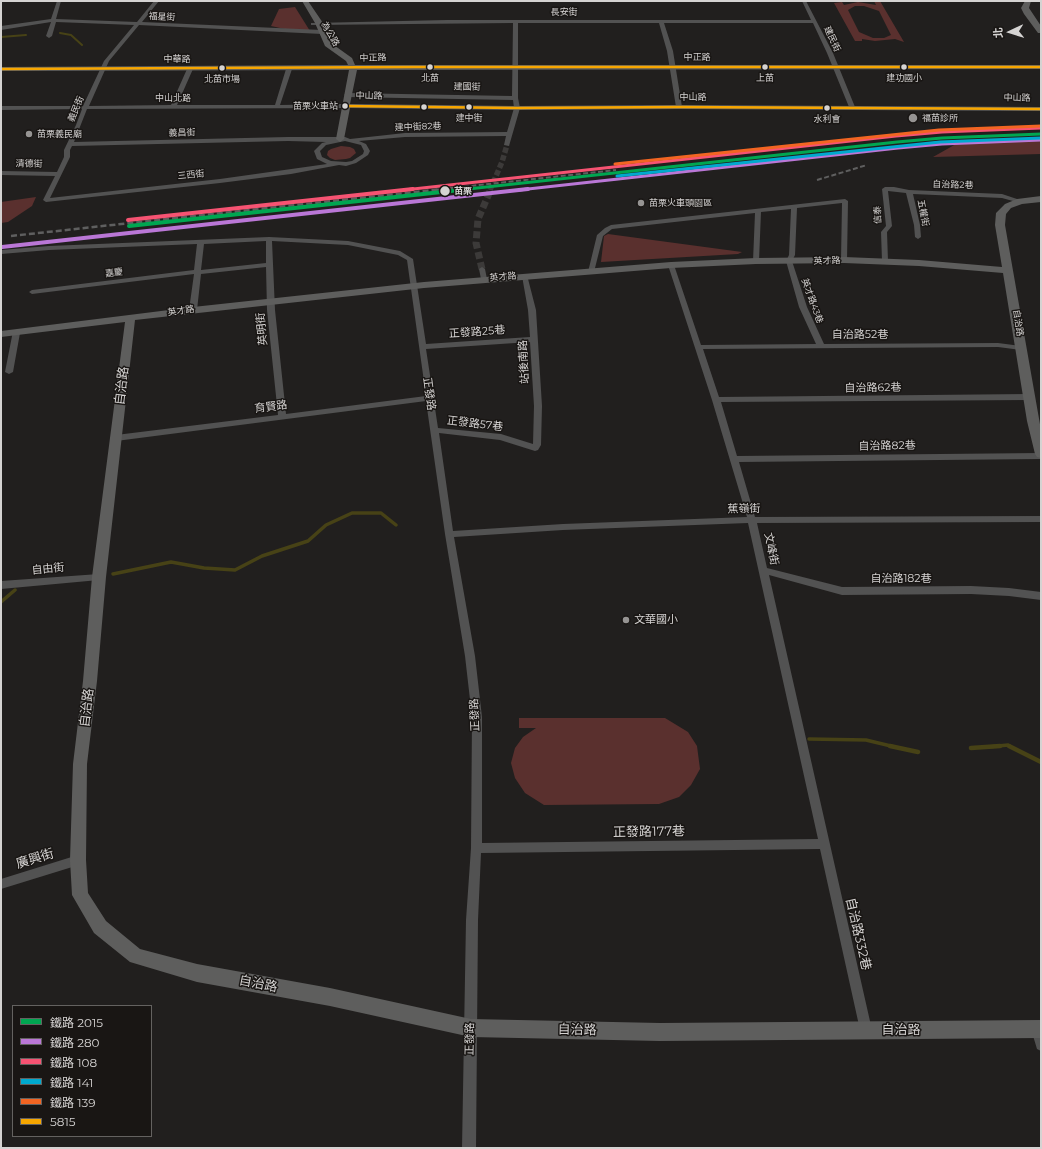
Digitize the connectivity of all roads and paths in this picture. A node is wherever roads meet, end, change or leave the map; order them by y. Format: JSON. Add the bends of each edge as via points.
{"nodes":[{"id":1,"x":59,"y":1,"type":"edge"},
{"id":2,"x":156,"y":1,"type":"edge"},
{"id":3,"x":300,"y":1,"type":"edge"},
{"id":4,"x":306,"y":1,"type":"edge"},
{"id":5,"x":804,"y":1,"type":"edge"},
{"id":6,"x":1028,"y":1,"type":"edge"},
{"id":7,"x":54,"y":20,"type":"junction"},
{"id":8,"x":515,"y":21,"type":"junction"},
{"id":9,"x":661,"y":21,"type":"junction"},
{"id":10,"x":815,"y":22,"type":"junction"},
{"id":11,"x":316,"y":23,"type":"junction"},
{"id":12,"x":139,"y":24,"type":"junction"},
{"id":13,"x":1,"y":28,"type":"edge"},
{"id":14,"x":1041,"y":31,"type":"edge"},
{"id":15,"x":319,"y":32,"type":"junction"},
{"id":16,"x":49,"y":36,"type":"dead end"},
{"id":17,"x":674,"y":67,"type":"junction"},
{"id":18,"x":1041,"y":67,"type":"edge"},
{"id":19,"x":353,"y":68,"type":"junction"},
{"id":20,"x":516,"y":68,"type":"junction"},
{"id":21,"x":836,"y":68,"type":"junction"},
{"id":22,"x":103,"y":69,"type":"junction"},
{"id":23,"x":190,"y":69,"type":"junction"},
{"id":24,"x":289,"y":69,"type":"junction"},
{"id":25,"x":1,"y":70,"type":"edge"},
{"id":26,"x":347,"y":95,"type":"junction"},
{"id":27,"x":515,"y":98,"type":"junction"},
{"id":28,"x":277,"y":106,"type":"junction"},
{"id":29,"x":345,"y":106,"type":"junction"},
{"id":30,"x":173,"y":107,"type":"junction"},
{"id":31,"x":680,"y":107,"type":"junction"},
{"id":32,"x":852,"y":107,"type":"junction"},
{"id":33,"x":1,"y":108,"type":"edge"},
{"id":34,"x":85,"y":108,"type":"junction"},
{"id":35,"x":517,"y":108,"type":"junction"},
{"id":36,"x":1041,"y":109,"type":"edge"},
{"id":37,"x":509,"y":134,"type":"junction"},
{"id":38,"x":295,"y":140,"type":"junction"},
{"id":39,"x":338,"y":140,"type":"junction"},
{"id":40,"x":351,"y":140,"type":"junction"},
{"id":41,"x":70,"y":144,"type":"junction"},
{"id":42,"x":507,"y":145,"type":"tunnel mouth"},
{"id":43,"x":317,"y":151,"type":"junction"},
{"id":44,"x":337,"y":164,"type":"junction"},
{"id":45,"x":1,"y":173,"type":"edge"},
{"id":46,"x":57,"y":174,"type":"junction"},
{"id":47,"x":885,"y":189,"type":"joint"},
{"id":48,"x":909,"y":192,"type":"junction"},
{"id":49,"x":1041,"y":199,"type":"edge"},
{"id":50,"x":46,"y":200,"type":"joint"},
{"id":51,"x":1020,"y":201,"type":"junction"},
{"id":52,"x":794,"y":208,"type":"junction"},
{"id":53,"x":758,"y":210,"type":"junction"},
{"id":54,"x":918,"y":237,"type":"dead end"},
{"id":55,"x":269,"y":239,"type":"junction"},
{"id":56,"x":200,"y":242,"type":"junction"},
{"id":57,"x":1,"y":252,"type":"edge"},
{"id":58,"x":844,"y":260,"type":"junction"},
{"id":59,"x":756,"y":261,"type":"junction"},
{"id":60,"x":789,"y":261,"type":"junction"},
{"id":61,"x":885,"y":262,"type":"junction"},
{"id":62,"x":269,"y":265,"type":"junction"},
{"id":63,"x":671,"y":265,"type":"junction"},
{"id":64,"x":1008,"y":270,"type":"junction"},
{"id":65,"x":197,"y":272,"type":"junction"},
{"id":66,"x":591,"y":272,"type":"junction"},
{"id":67,"x":525,"y":276,"type":"junction"},
{"id":68,"x":413,"y":286,"type":"junction"},
{"id":69,"x":32,"y":292,"type":"dead end"},
{"id":70,"x":271,"y":302,"type":"junction"},
{"id":71,"x":193,"y":310,"type":"junction"},
{"id":72,"x":130,"y":319,"type":"junction"},
{"id":73,"x":16,"y":333,"type":"junction"},
{"id":74,"x":1,"y":334,"type":"edge"},
{"id":75,"x":534,"y":339,"type":"junction"},
{"id":76,"x":820,"y":346,"type":"junction"},
{"id":77,"x":422,"y":347,"type":"junction"},
{"id":78,"x":699,"y":347,"type":"junction"},
{"id":79,"x":1021,"y":348,"type":"junction"},
{"id":80,"x":9,"y":372,"type":"dead end"},
{"id":81,"x":1029,"y":397,"type":"junction"},
{"id":82,"x":429,"y":398,"type":"junction"},
{"id":83,"x":716,"y":400,"type":"junction"},
{"id":84,"x":282,"y":417,"type":"junction"},
{"id":85,"x":1037,"y":422,"type":"edge"},
{"id":86,"x":435,"y":430,"type":"junction"},
{"id":87,"x":116,"y":438,"type":"junction"},
{"id":88,"x":536,"y":448,"type":"joint"},
{"id":89,"x":1041,"y":455,"type":"edge"},
{"id":90,"x":733,"y":459,"type":"junction"},
{"id":91,"x":1041,"y":519,"type":"edge"},
{"id":92,"x":752,"y":520,"type":"junction"},
{"id":93,"x":449,"y":534,"type":"junction"},
{"id":94,"x":763,"y":570,"type":"junction"},
{"id":95,"x":98,"y":576,"type":"junction"},
{"id":96,"x":1,"y":585,"type":"edge"},
{"id":97,"x":1041,"y":596,"type":"edge"},
{"id":98,"x":824,"y":844,"type":"junction"},
{"id":99,"x":476,"y":848,"type":"junction"},
{"id":100,"x":78,"y":860,"type":"junction"},
{"id":101,"x":1,"y":884,"type":"edge"},
{"id":102,"x":470,"y":1028,"type":"junction"},
{"id":103,"x":866,"y":1030,"type":"junction"},
{"id":104,"x":1040,"y":1034,"type":"edge"},
{"id":105,"x":469,"y":1148,"type":"edge"}],
"edges":[{"from":1,"to":7,"type":"street"},
{"from":2,"to":12,"type":"street","name":"義民街"},
{"from":3,"to":11,"type":"street","name":"為公路"},
{"from":4,"to":11,"type":"street","name":"為公路"},
{"from":5,"to":10,"type":"street","name":"建民街"},
{"from":6,"to":14,"type":"street","via":[[1025,8]]},
{"from":7,"to":12,"type":"street","name":"福星街"},
{"from":7,"to":13,"type":"street","name":"福星街"},
{"from":7,"to":16,"type":"street"},
{"from":8,"to":9,"type":"street","name":"長安街"},
{"from":8,"to":11,"type":"street","name":"長安街"},
{"from":8,"to":20,"type":"street"},
{"from":9,"to":10,"type":"street","name":"長安街"},
{"from":9,"to":17,"type":"street"},
{"from":10,"to":21,"type":"street","name":"建民街"},
{"from":11,"to":15,"type":"street","name":"為公路"},
{"from":12,"to":15,"type":"street","name":"福星街"},
{"from":12,"to":22,"type":"street","name":"義民街","via":[[118,46]]},
{"from":15,"to":19,"type":"street","name":"為公路","via":[[328,52]]},
{"from":17,"to":20,"type":"street","name":"中正路"},
{"from":17,"to":21,"type":"street","name":"中正路"},
{"from":17,"to":31,"type":"street"},
{"from":18,"to":21,"type":"street","name":"中正路"},
{"from":19,"to":20,"type":"street","name":"中正路"},
{"from":19,"to":24,"type":"street","name":"中華路"},
{"from":19,"to":26,"type":"street"},
{"from":20,"to":27,"type":"street"},
{"from":21,"to":32,"type":"street","name":"建民街"},
{"from":22,"to":23,"type":"street","name":"中華路"},
{"from":22,"to":25,"type":"street","name":"中華路"},
{"from":22,"to":34,"type":"street","name":"義民街"},
{"from":23,"to":24,"type":"street","name":"中華路"},
{"from":23,"to":30,"type":"street"},
{"from":24,"to":28,"type":"street"},
{"from":26,"to":27,"type":"street","name":"建國街"},
{"from":26,"to":29,"type":"street"},
{"from":27,"to":35,"type":"street"},
{"from":28,"to":29,"type":"street","name":"中山北路"},
{"from":28,"to":30,"type":"street","name":"中山北路"},
{"from":29,"to":35,"type":"street","name":"中山路"},
{"from":29,"to":39,"type":"street"},
{"from":30,"to":34,"type":"street","name":"中山北路"},
{"from":31,"to":32,"type":"street","name":"中山路"},
{"from":31,"to":35,"type":"street","name":"中山路"},
{"from":32,"to":36,"type":"street","name":"中山路"},
{"from":33,"to":34,"type":"street","name":"中山北路"},
{"from":34,"to":41,"type":"street","name":"義民街"},
{"from":35,"to":37,"type":"street"},
{"from":37,"to":40,"type":"street","name":"建中街82巷","via":[[406,135]]},
{"from":37,"to":42,"type":"street"},
{"from":38,"to":39,"type":"street"},
{"from":38,"to":41,"type":"street","name":"義昌街"},
{"from":38,"to":43,"type":"street","via":[[313,141]]},
{"from":39,"to":40,"type":"street"},
{"from":39,"to":43,"type":"street","via":[[324,144]]},
{"from":40,"to":44,"type":"street","via":[[363,144],[367,151],[365,155],[354,162]]},
{"from":41,"to":46,"type":"street","name":"義民街","via":[[67,157]]},
{"from":43,"to":44,"type":"street","via":[[319,158]]},
{"from":44,"to":50,"type":"street","name":"三西街","via":[[220,181]]},
{"from":45,"to":46,"type":"street","name":"清德街"},
{"from":46,"to":50,"type":"street","name":"義民街"},
{"from":47,"to":48,"type":"street","name":"自治路2巷"},
{"from":47,"to":61,"type":"street","name":"信泰","via":[[889,226],[884,232]]},
{"from":48,"to":51,"type":"street","name":"自治路2巷","via":[[1002,196]]},
{"from":48,"to":54,"type":"street","name":"五權街"},
{"from":49,"to":51,"type":"street"},
{"from":51,"to":64,"type":"street","name":"自治路","via":[[1008,206],[1001,213],[1000,225]]},
{"from":52,"to":53,"type":"street"},
{"from":52,"to":58,"type":"street","via":[[845,201]]},
{"from":52,"to":60,"type":"street","via":[[792,255]]},
{"from":53,"to":59,"type":"street"},
{"from":53,"to":66,"type":"street","via":[[611,227],[600,235]]},
{"from":55,"to":56,"type":"street"},
{"from":55,"to":62,"type":"street","name":"英明街"},
{"from":55,"to":68,"type":"street","name":"正發路","via":[[348,243],[400,253],[410,259]]},
{"from":56,"to":57,"type":"street"},
{"from":56,"to":65,"type":"street"},
{"from":58,"to":60,"type":"street","name":"英才路"},
{"from":58,"to":61,"type":"street","name":"英才路"},
{"from":59,"to":60,"type":"street","name":"英才路"},
{"from":59,"to":63,"type":"street","name":"英才路"},
{"from":60,"to":76,"type":"street","name":"英才路43巷","via":[[803,307]]},
{"from":61,"to":64,"type":"street","name":"英才路"},
{"from":62,"to":65,"type":"street","name":"嘉慶"},
{"from":62,"to":70,"type":"street","name":"英明街"},
{"from":63,"to":66,"type":"street","name":"英才路"},
{"from":63,"to":78,"type":"street","name":"文峰街"},
{"from":64,"to":79,"type":"street","name":"自治路"},
{"from":65,"to":69,"type":"street","name":"嘉慶"},
{"from":65,"to":71,"type":"street"},
{"from":66,"to":67,"type":"street","name":"英才路"},
{"from":67,"to":68,"type":"street","name":"英才路","via":[[483,274]]},
{"from":67,"to":75,"type":"street","name":"站後南路","via":[[532,310]]},
{"from":68,"to":70,"type":"street","name":"英才路"},
{"from":68,"to":77,"type":"street","name":"正發路"},
{"from":70,"to":71,"type":"street","name":"英才路"},
{"from":70,"to":84,"type":"street","name":"英明街"},
{"from":71,"to":72,"type":"street","name":"英才路"},
{"from":72,"to":73,"type":"street","name":"英才路"},
{"from":72,"to":87,"type":"street","name":"自治路"},
{"from":73,"to":74,"type":"street","name":"英才路"},
{"from":73,"to":80,"type":"street"},
{"from":75,"to":77,"type":"street","name":"正發路25巷"},
{"from":75,"to":88,"type":"street","name":"站後南路","via":[[538,406]]},
{"from":76,"to":78,"type":"street","name":"自治路52巷"},
{"from":76,"to":79,"type":"street","name":"自治路52巷","via":[[998,345]]},
{"from":77,"to":82,"type":"street","name":"正發路"},
{"from":78,"to":83,"type":"street","name":"文峰街"},
{"from":79,"to":81,"type":"street","name":"自治路"},
{"from":81,"to":83,"type":"street","name":"自治路62巷"},
{"from":81,"to":85,"type":"street","name":"自治路"},
{"from":82,"to":84,"type":"street","name":"育賢路"},
{"from":82,"to":86,"type":"street","name":"正發路"},
{"from":83,"to":90,"type":"street","name":"文峰街"},
{"from":84,"to":87,"type":"street","name":"育賢路"},
{"from":85,"to":89,"type":"street","name":"自治路"},
{"from":86,"to":88,"type":"street","name":"正發路57巷","via":[[501,436]]},
{"from":86,"to":93,"type":"street","name":"正發路"},
{"from":87,"to":95,"type":"street","name":"自治路"},
{"from":89,"to":90,"type":"street","name":"自治路82巷"},
{"from":90,"to":92,"type":"street","name":"文峰街"},
{"from":91,"to":92,"type":"street","name":"蕉嶺街"},
{"from":92,"to":93,"type":"street","name":"蕉嶺街"},
{"from":92,"to":94,"type":"street","name":"文峰街"},
{"from":93,"to":99,"type":"street","name":"正發路","via":[[470,656],[477,717]]},
{"from":94,"to":97,"type":"street","name":"自治路182巷","via":[[842,591],[971,590]]},
{"from":94,"to":98,"type":"street","name":"文峰街"},
{"from":95,"to":96,"type":"street","name":"自由街"},
{"from":95,"to":100,"type":"street","name":"自治路","via":[[90,681],[80,764]]},
{"from":98,"to":99,"type":"street","name":"正發路177巷"},
{"from":98,"to":103,"type":"street","name":"自治路332巷"},
{"from":99,"to":102,"type":"street","name":"正發路"},
{"from":100,"to":101,"type":"street","name":"廣興街"},
{"from":100,"to":102,"type":"street","name":"自治路","via":[[80,895],[100,927],[136,956],[197,972],[330,997]]},
{"from":102,"to":103,"type":"street","name":"自治路","via":[[660,1032]]},
{"from":102,"to":105,"type":"street","name":"正發路"},
{"from":103,"to":104,"type":"street","name":"自治路"}]}
